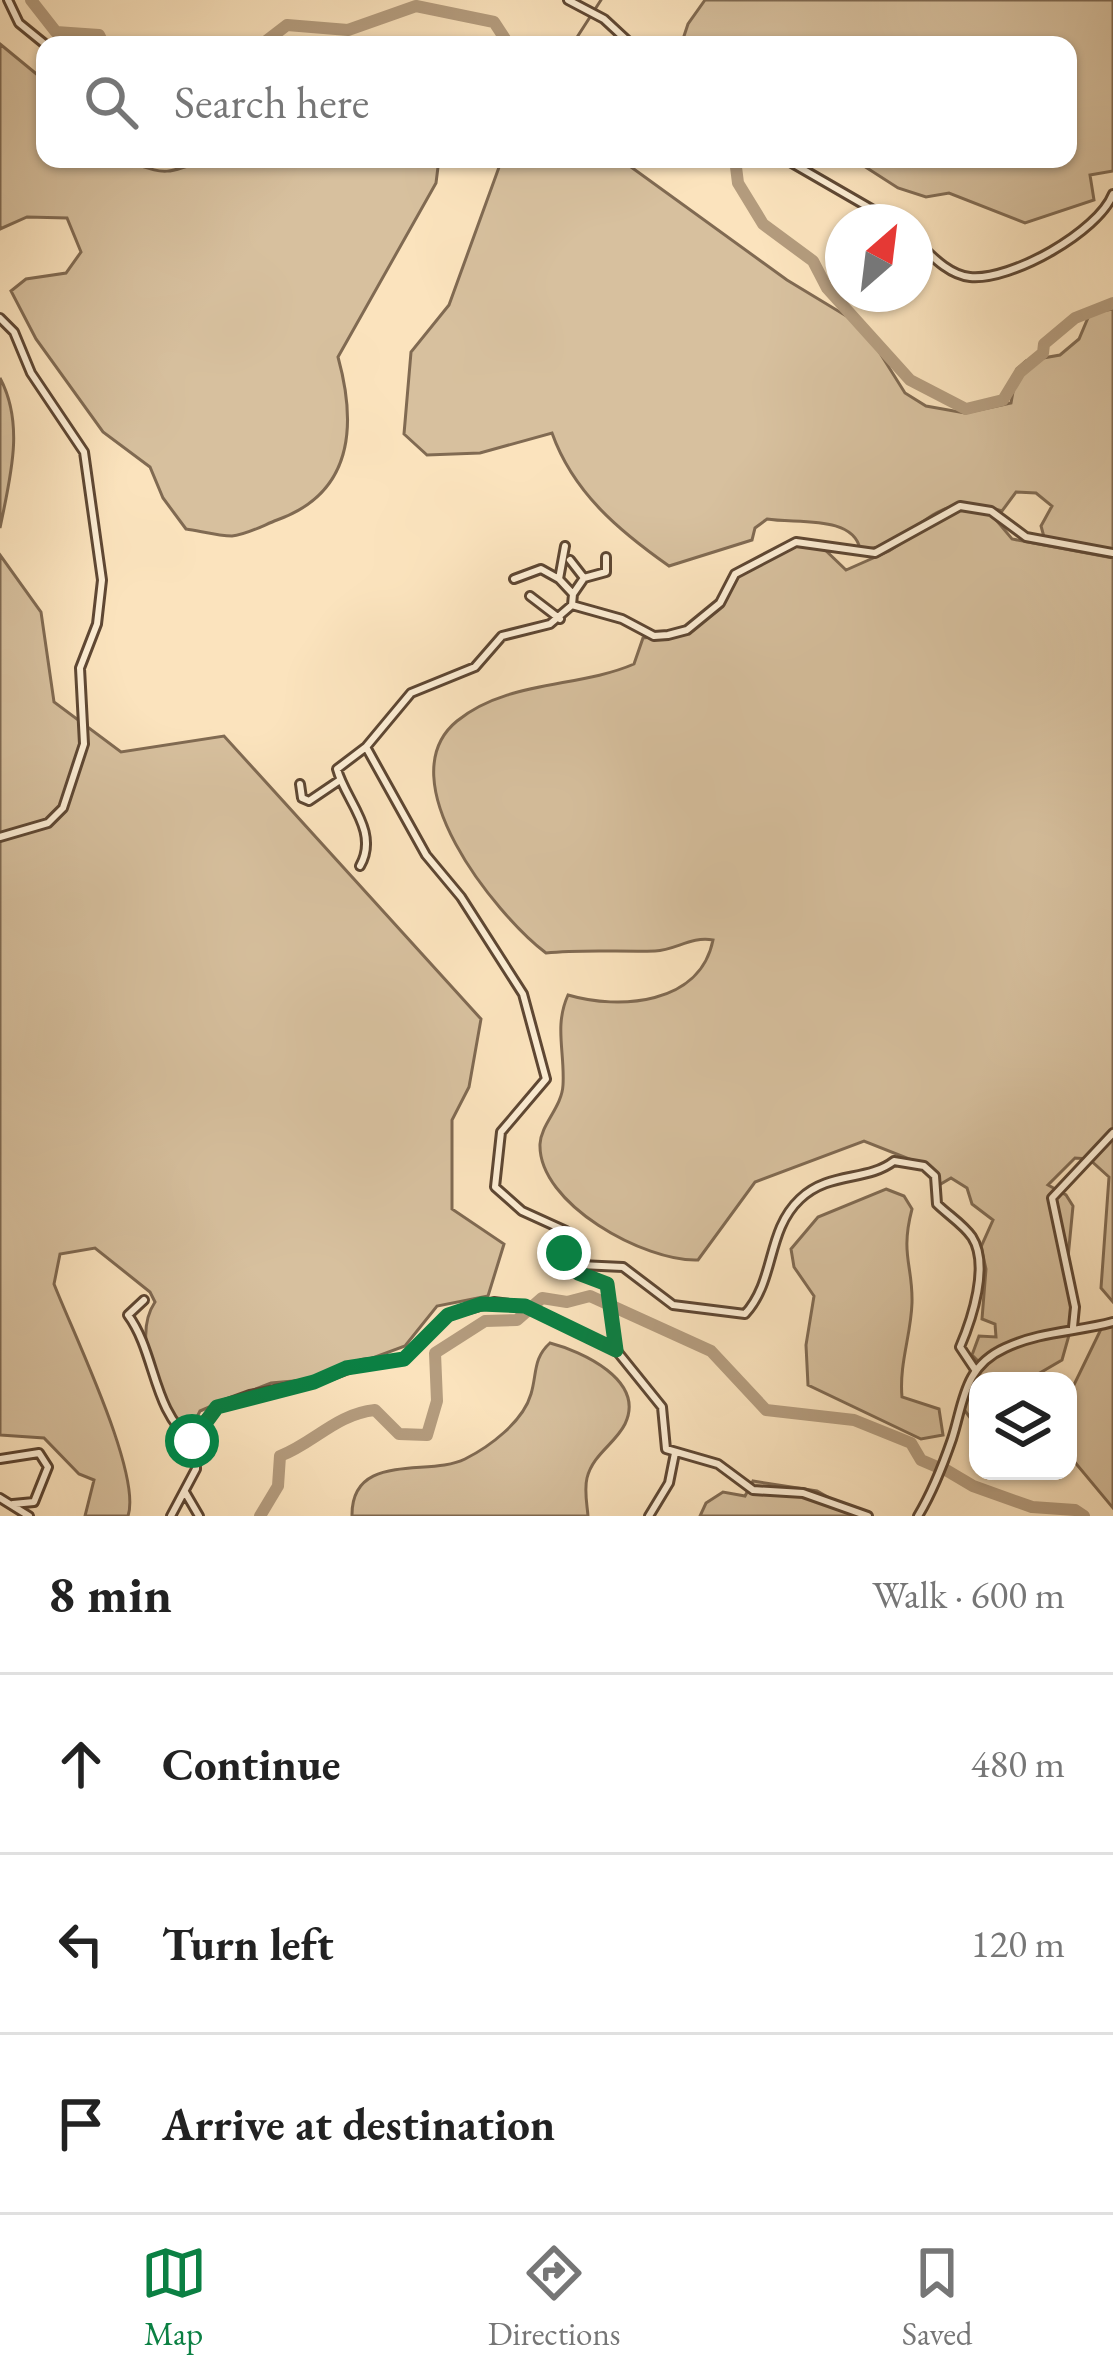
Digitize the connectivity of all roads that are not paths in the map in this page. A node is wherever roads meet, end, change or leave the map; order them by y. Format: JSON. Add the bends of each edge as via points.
{"nodes":[{"id":1,"x":8,"y":0,"type":"edge"},
{"id":2,"x":568,"y":0,"type":"edge"},
{"id":3,"x":621,"y":36,"type":"edge"},
{"id":4,"x":36,"y":37,"type":"edge"},
{"id":5,"x":801,"y":168,"type":"edge"},
{"id":6,"x":1113,"y":194,"type":"edge"},
{"id":7,"x":863,"y":204,"type":"edge"},
{"id":8,"x":933,"y":256,"type":"edge"},
{"id":9,"x":0,"y":318,"type":"edge"},
{"id":10,"x":565,"y":546,"type":"dead end"},
{"id":11,"x":1113,"y":554,"type":"edge"},
{"id":12,"x":606,"y":557,"type":"dead end"},
{"id":13,"x":570,"y":560,"type":"dead end"},
{"id":14,"x":584,"y":578,"type":"junction"},
{"id":15,"x":560,"y":579,"type":"junction"},
{"id":16,"x":514,"y":580,"type":"dead end"},
{"id":17,"x":573,"y":594,"type":"junction"},
{"id":18,"x":530,"y":596,"type":"dead end"},
{"id":19,"x":572,"y":605,"type":"junction"},
{"id":20,"x":560,"y":619,"type":"junction"},
{"id":21,"x":366,"y":747,"type":"junction"},
{"id":22,"x":340,"y":780,"type":"junction"},
{"id":23,"x":299,"y":784,"type":"dead end"},
{"id":24,"x":0,"y":837,"type":"edge"},
{"id":25,"x":360,"y":866,"type":"dead end"},
{"id":26,"x":1113,"y":1133,"type":"edge"},
{"id":27,"x":556,"y":1228,"type":"junction"},
{"id":28,"x":144,"y":1300,"type":"dead end"},
{"id":29,"x":1113,"y":1322,"type":"edge"},
{"id":30,"x":1072,"y":1327,"type":"junction"},
{"id":31,"x":616,"y":1350,"type":"junction"},
{"id":32,"x":976,"y":1371,"type":"junction"},
{"id":33,"x":192,"y":1441,"type":"junction"},
{"id":34,"x":675,"y":1453,"type":"junction"},
{"id":35,"x":0,"y":1459,"type":"edge"},
{"id":36,"x":185,"y":1492,"type":"junction"},
{"id":37,"x":0,"y":1498,"type":"edge"},
{"id":38,"x":13,"y":1504,"type":"junction"},
{"id":39,"x":28,"y":1516,"type":"edge"},
{"id":40,"x":171,"y":1516,"type":"edge"},
{"id":41,"x":199,"y":1516,"type":"edge"},
{"id":42,"x":649,"y":1516,"type":"edge"},
{"id":43,"x":868,"y":1516,"type":"edge"},
{"id":44,"x":918,"y":1516,"type":"edge"}],
"edges":[{"from":1,"to":4,"type":"street"},
{"from":2,"to":3,"type":"street"},
{"from":5,"to":7,"type":"street"},
{"from":6,"to":8,"type":"street","via":[[1084,233],[983,276],[951,271]]},
{"from":9,"to":24,"type":"street","via":[[84,452],[102,580],[80,668],[84,744],[63,808],[55,820]]},
{"from":10,"to":15,"type":"street"},
{"from":11,"to":19,"type":"street","via":[[1026,537],[991,511],[960,506],[875,553],[796,542],[735,574],[720,604],[668,635]]},
{"from":12,"to":14,"type":"street","via":[[606,572]]},
{"from":13,"to":14,"type":"street"},
{"from":14,"to":17,"type":"street"},
{"from":15,"to":16,"type":"street","via":[[542,568]]},
{"from":15,"to":17,"type":"street"},
{"from":17,"to":19,"type":"street"},
{"from":18,"to":20,"type":"street"},
{"from":19,"to":20,"type":"street"},
{"from":20,"to":21,"type":"street","via":[[502,636],[476,667],[419,688]]},
{"from":21,"to":22,"type":"street","via":[[337,769]]},
{"from":21,"to":27,"type":"street","via":[[426,855],[529,1004],[546,1079],[501,1132],[494,1179],[522,1211]]},
{"from":22,"to":23,"type":"street","via":[[312,801],[302,798]]},
{"from":22,"to":25,"type":"street","via":[[362,816]]},
{"from":26,"to":30,"type":"street","via":[[1052,1198],[1076,1307]]},
{"from":27,"to":31,"type":"street","via":[[572,1267],[603,1280]]},
{"from":27,"to":32,"type":"street","via":[[566,1231],[580,1265],[623,1267],[673,1305],[745,1315],[773,1262],[774,1236],[812,1188],[894,1161],[924,1166],[935,1176],[937,1204],[973,1239],[979,1259],[977,1304],[960,1347]]},
{"from":28,"to":33,"type":"street","via":[[128,1315],[154,1382]]},
{"from":29,"to":30,"type":"street"},
{"from":30,"to":32,"type":"street","via":[[1003,1348]]},
{"from":31,"to":33,"type":"street","via":[[525,1306],[494,1302],[457,1311],[404,1359],[217,1407]]},
{"from":31,"to":34,"type":"street","via":[[662,1406],[663,1442]]},
{"from":32,"to":44,"type":"street"},
{"from":33,"to":36,"type":"street","via":[[196,1469]]},
{"from":34,"to":42,"type":"street"},
{"from":34,"to":43,"type":"street","via":[[718,1464],[753,1490],[803,1493]]},
{"from":35,"to":38,"type":"street","via":[[39,1453],[48,1467],[34,1502]]},
{"from":36,"to":40,"type":"street"},
{"from":36,"to":41,"type":"street"},
{"from":37,"to":38,"type":"street"},
{"from":38,"to":39,"type":"street"}]}
